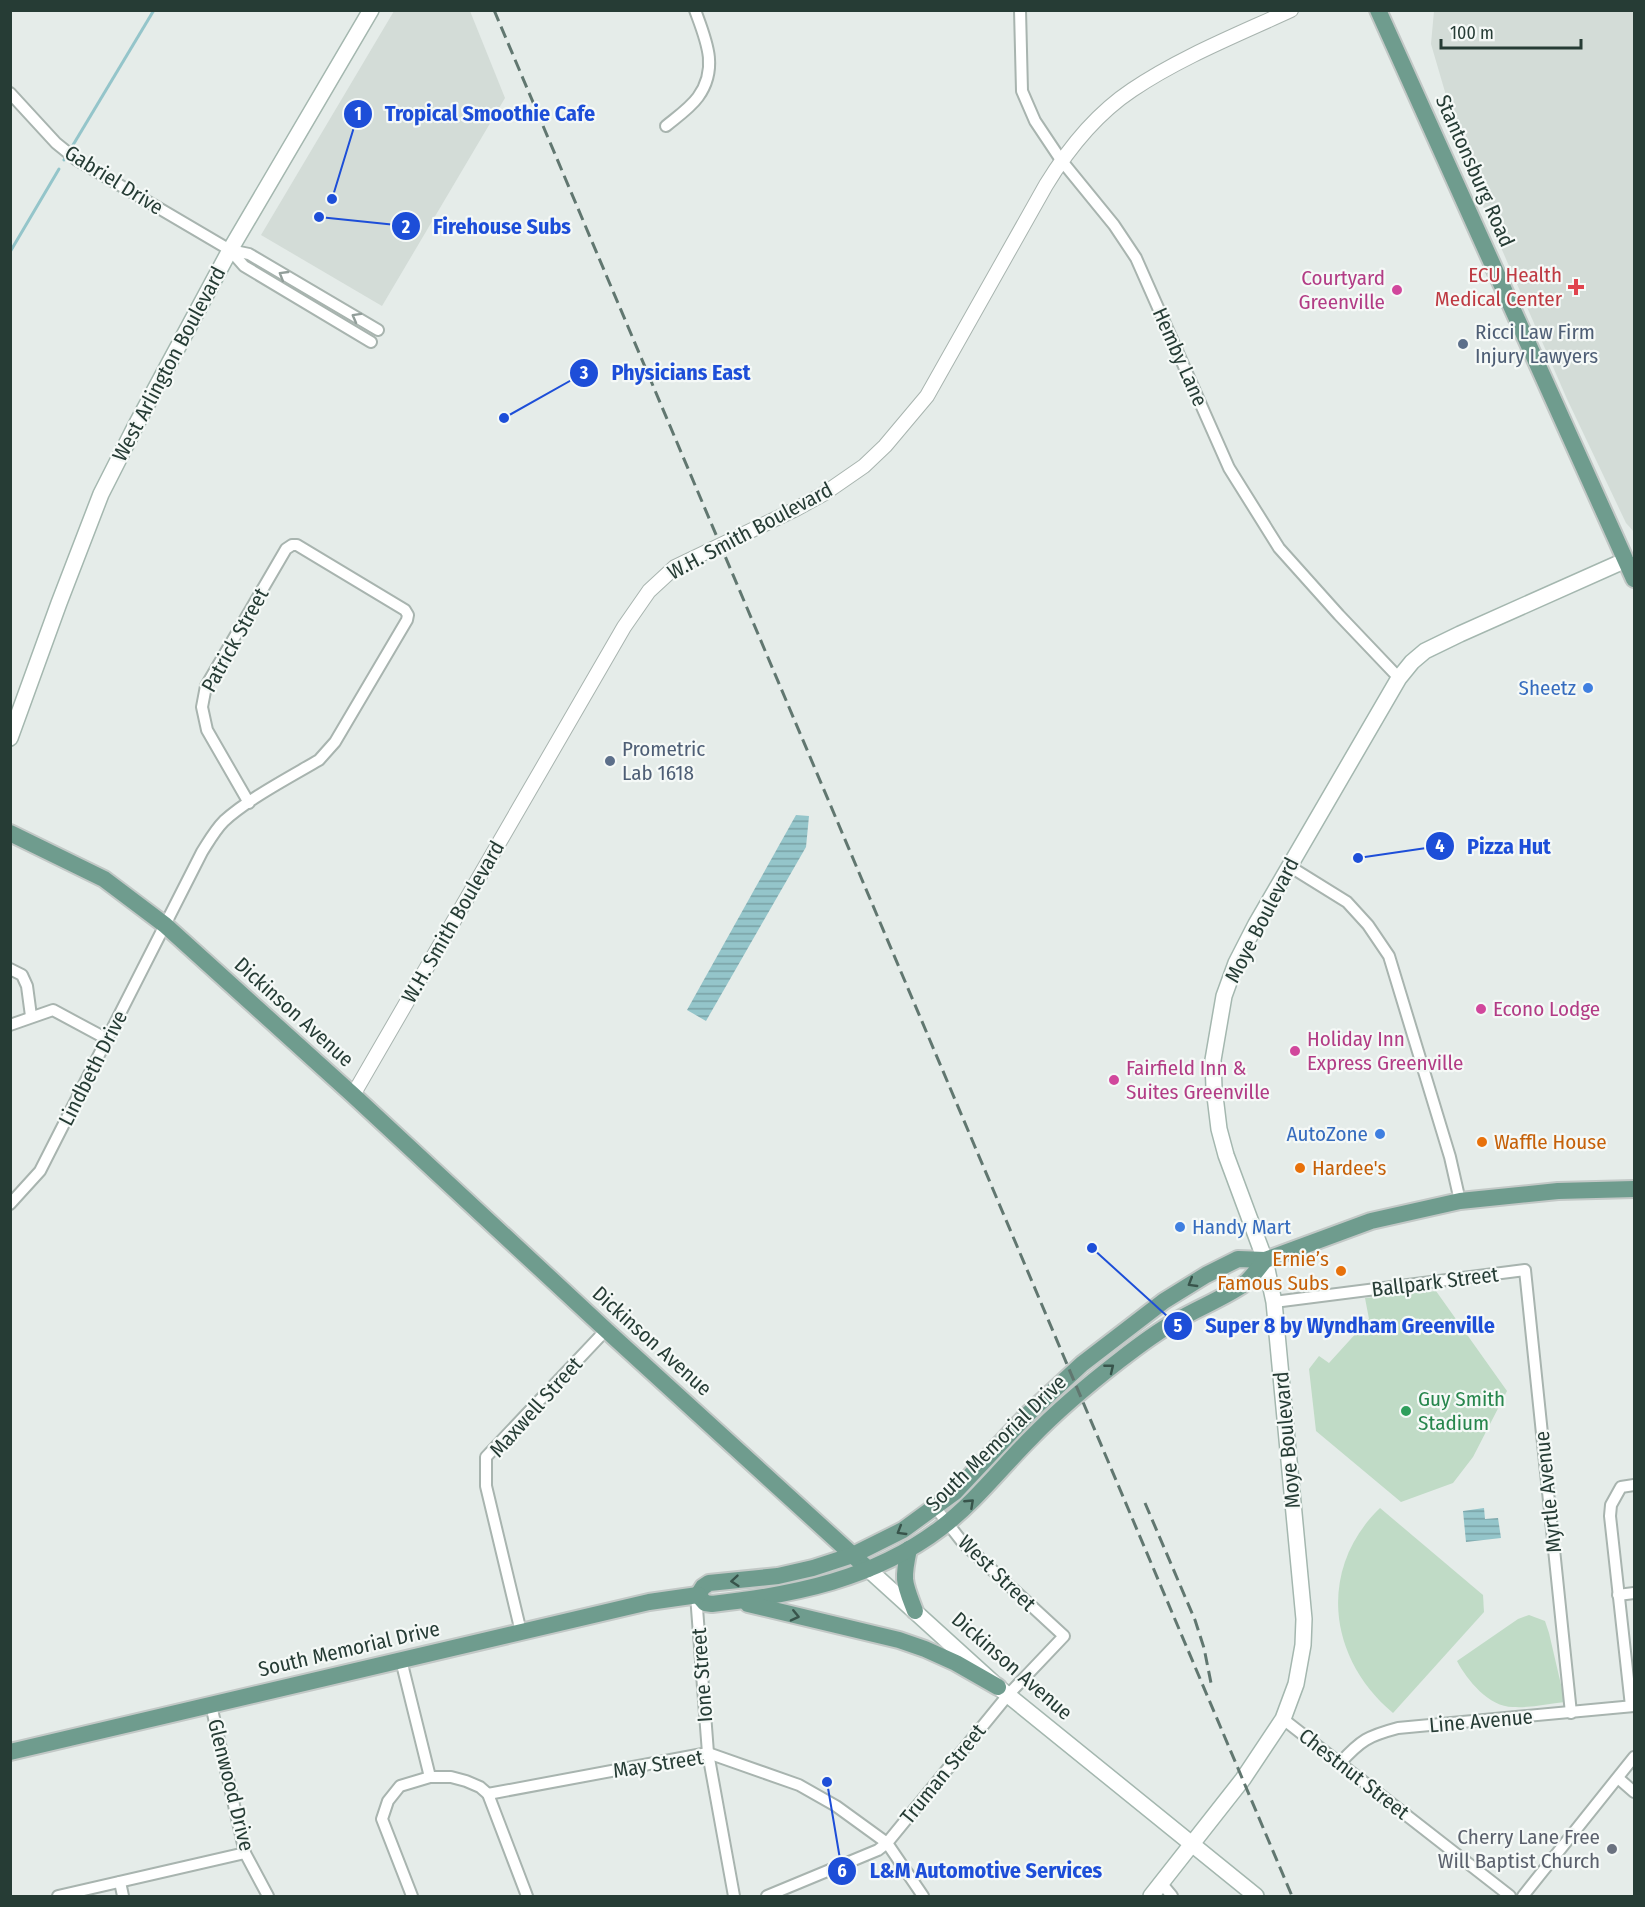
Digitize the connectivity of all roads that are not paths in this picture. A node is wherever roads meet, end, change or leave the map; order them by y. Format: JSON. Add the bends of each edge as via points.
{"nodes":[{"id":1,"x":370,"y":10,"type":"edge"},
{"id":2,"x":695,"y":10,"type":"edge"},
{"id":3,"x":1020,"y":10,"type":"edge"},
{"id":4,"x":1291,"y":10,"type":"edge"},
{"id":5,"x":1378,"y":10,"type":"edge"},
{"id":6,"x":10,"y":93,"type":"edge"},
{"id":7,"x":666,"y":126,"type":"dead end"},
{"id":8,"x":1061,"y":160,"type":"junction"},
{"id":9,"x":230,"y":250,"type":"junction"},
{"id":10,"x":378,"y":330,"type":"dead end"},
{"id":11,"x":371,"y":342,"type":"dead end"},
{"id":12,"x":1630,"y":559,"type":"edge"},
{"id":13,"x":1635,"y":579,"type":"edge"},
{"id":14,"x":408,"y":615,"type":"joint"},
{"id":15,"x":1399,"y":678,"type":"junction"},
{"id":16,"x":10,"y":738,"type":"edge"},
{"id":17,"x":249,"y":803,"type":"junction"},
{"id":18,"x":10,"y":833,"type":"edge"},
{"id":19,"x":1289,"y":866,"type":"junction"},
{"id":20,"x":165,"y":925,"type":"junction"},
{"id":21,"x":10,"y":969,"type":"edge"},
{"id":22,"x":31,"y":1016,"type":"junction"},
{"id":23,"x":10,"y":1025,"type":"edge"},
{"id":24,"x":107,"y":1040,"type":"junction"},
{"id":25,"x":353,"y":1095,"type":"junction"},
{"id":26,"x":1635,"y":1189,"type":"edge"},
{"id":27,"x":1460,"y":1201,"type":"junction"},
{"id":28,"x":10,"y":1204,"type":"edge"},
{"id":29,"x":1265,"y":1260,"type":"junction"},
{"id":30,"x":1525,"y":1270,"type":"joint"},
{"id":31,"x":1274,"y":1302,"type":"junction"},
{"id":32,"x":606,"y":1330,"type":"junction"},
{"id":33,"x":1635,"y":1485,"type":"edge"},
{"id":34,"x":935,"y":1507,"type":"junction"},
{"id":35,"x":948,"y":1522,"type":"junction"},
{"id":36,"x":909,"y":1550,"type":"junction"},
{"id":37,"x":853,"y":1555,"type":"junction"},
{"id":38,"x":868,"y":1569,"type":"junction"},
{"id":39,"x":1635,"y":1593,"type":"edge"},
{"id":40,"x":697,"y":1595,"type":"junction"},
{"id":41,"x":1618,"y":1595,"type":"junction"},
{"id":42,"x":739,"y":1601,"type":"junction"},
{"id":43,"x":915,"y":1611,"type":"junction"},
{"id":44,"x":520,"y":1632,"type":"junction"},
{"id":45,"x":1064,"y":1636,"type":"joint"},
{"id":46,"x":401,"y":1660,"type":"junction"},
{"id":47,"x":1003,"y":1691,"type":"junction"},
{"id":48,"x":211,"y":1705,"type":"junction"},
{"id":49,"x":1633,"y":1706,"type":"edge"},
{"id":50,"x":1571,"y":1713,"type":"junction"},
{"id":51,"x":1283,"y":1719,"type":"junction"},
{"id":52,"x":10,"y":1752,"type":"edge"},
{"id":53,"x":708,"y":1753,"type":"junction"},
{"id":54,"x":1635,"y":1757,"type":"edge"},
{"id":55,"x":1340,"y":1763,"type":"junction"},
{"id":56,"x":430,"y":1777,"type":"junction"},
{"id":57,"x":1618,"y":1778,"type":"junction"},
{"id":58,"x":1635,"y":1792,"type":"edge"},
{"id":59,"x":488,"y":1794,"type":"junction"},
{"id":60,"x":887,"y":1843,"type":"junction"},
{"id":61,"x":1193,"y":1845,"type":"junction"},
{"id":62,"x":245,"y":1853,"type":"junction"},
{"id":63,"x":120,"y":1882,"type":"junction"},
{"id":64,"x":1162,"y":1884,"type":"junction"},
{"id":65,"x":58,"y":1896,"type":"edge"},
{"id":66,"x":123,"y":1896,"type":"edge"},
{"id":67,"x":268,"y":1896,"type":"edge"},
{"id":68,"x":412,"y":1896,"type":"edge"},
{"id":69,"x":527,"y":1896,"type":"edge"},
{"id":70,"x":734,"y":1896,"type":"edge"},
{"id":71,"x":767,"y":1896,"type":"edge"},
{"id":72,"x":923,"y":1896,"type":"edge"},
{"id":73,"x":1151,"y":1896,"type":"edge"},
{"id":74,"x":1172,"y":1896,"type":"edge"},
{"id":75,"x":1256,"y":1896,"type":"edge"},
{"id":76,"x":1510,"y":1896,"type":"edge"},
{"id":77,"x":1523,"y":1896,"type":"edge"}],
"edges":[{"from":1,"to":9,"type":"main road","name":"West Arlington Boulevard"},
{"from":2,"to":7,"type":"street","via":[[708,43],[710,69],[697,98]]},
{"from":3,"to":8,"type":"street","name":"Hemby Lane","via":[[1022,91],[1035,121]]},
{"from":4,"to":8,"type":"street","name":"W.H. Smith Boulevard","via":[[1178,63],[1131,91],[1097,120]]},
{"from":5,"to":12,"type":"main road","name":"Stantonsburg Road"},
{"from":6,"to":9,"type":"street","name":"Gabriel Drive","via":[[77,160]]},
{"from":8,"to":15,"type":"street","name":"Hemby Lane","via":[[1136,258],[1228,468],[1279,548]]},
{"from":8,"to":25,"type":"street","name":"W.H. Smith Boulevard","via":[[927,396],[885,446],[825,493],[675,567],[649,591]]},
{"from":10,"to":9,"type":"street","one_way":true,"via":[[249,254]]},
{"from":9,"to":11,"type":"street","via":[[244,266]]},
{"from":9,"to":16,"type":"main road","name":"West Arlington Boulevard","via":[[101,494]]},
{"from":12,"to":13,"type":"main road","name":"Stantonsburg Road"},
{"from":12,"to":15,"type":"main road","name":"Moye Boulevard","via":[[1425,651]]},
{"from":14,"to":17,"type":"street","name":"Lindbeth Drive","via":[[328,751]]},
{"from":14,"to":17,"type":"street","name":"Patrick Street","via":[[297,546],[286,549],[214,671],[203,697],[207,730]]},
{"from":15,"to":19,"type":"main road","name":"Moye Boulevard"},
{"from":17,"to":20,"type":"street","name":"Lindbeth Drive","via":[[215,832]]},
{"from":18,"to":20,"type":"main road","name":"Dickinson Avenue","via":[[104,879]]},
{"from":19,"to":27,"type":"street","via":[[1347,902],[1368,924],[1389,956]]},
{"from":19,"to":29,"type":"main road","name":"Moye Boulevard","via":[[1236,963],[1224,996],[1213,1060],[1215,1104],[1224,1147]]},
{"from":20,"to":24,"type":"street","name":"Lindbeth Drive"},
{"from":20,"to":25,"type":"main road","name":"Dickinson Avenue"},
{"from":21,"to":22,"type":"street","via":[[22,975],[27,986]]},
{"from":22,"to":23,"type":"street"},
{"from":22,"to":24,"type":"street","via":[[53,1010]]},
{"from":24,"to":28,"type":"street","name":"Lindbeth Drive","via":[[40,1171]]},
{"from":25,"to":32,"type":"main road","name":"Dickinson Avenue"},
{"from":26,"to":27,"type":"main road","name":"South Memorial Drive","via":[[1558,1191]]},
{"from":27,"to":29,"type":"main road","name":"South Memorial Drive","via":[[1371,1221]]},
{"from":29,"to":31,"type":"main road","name":"Moye Boulevard"},
{"from":29,"to":34,"type":"main road","name":"South Memorial Drive","one_way":true,"via":[[1238,1258],[1142,1317],[1049,1393],[966,1481]]},
{"from":35,"to":29,"type":"main road","name":"South Memorial Drive","one_way":true,"via":[[1080,1392],[1174,1322],[1245,1283]]},
{"from":30,"to":31,"type":"street","name":"Ballpark Street"},
{"from":30,"to":50,"type":"street","name":"Myrtle Avenue"},
{"from":31,"to":51,"type":"main road","name":"Moye Boulevard","via":[[1304,1619],[1296,1684]]},
{"from":32,"to":37,"type":"main road","name":"Dickinson Avenue"},
{"from":32,"to":44,"type":"street","name":"Maxwell Street","via":[[486,1457],[486,1486]]},
{"from":33,"to":41,"type":"street","via":[[1621,1487],[1611,1505]]},
{"from":34,"to":35,"type":"street","name":"West Street"},
{"from":34,"to":37,"type":"main road","name":"South Memorial Drive","one_way":true,"via":[[895,1535]]},
{"from":35,"to":36,"type":"main road","name":"South Memorial Drive"},
{"from":35,"to":45,"type":"street","name":"West Street","via":[[969,1550]]},
{"from":36,"to":38,"type":"main road","name":"South Memorial Drive"},
{"from":36,"to":43,"type":"main road","via":[[904,1580]]},
{"from":37,"to":38,"type":"main road","name":"Dickinson Avenue"},
{"from":37,"to":40,"type":"main road","name":"South Memorial Drive","one_way":true,"via":[[794,1573],[709,1583]]},
{"from":38,"to":42,"type":"main road","name":"South Memorial Drive","via":[[827,1585]]},
{"from":38,"to":43,"type":"main road","name":"Dickinson Avenue"},
{"from":39,"to":41,"type":"street"},
{"from":40,"to":42,"type":"main road","name":"South Memorial Drive","via":[[705,1603]]},
{"from":40,"to":44,"type":"main road","name":"South Memorial Drive"},
{"from":40,"to":53,"type":"street","name":"Ione Street"},
{"from":41,"to":49,"type":"street"},
{"from":42,"to":47,"type":"main road","one_way":true,"via":[[899,1640],[956,1663]]},
{"from":43,"to":47,"type":"main road","name":"Dickinson Avenue"},
{"from":44,"to":46,"type":"main road","name":"South Memorial Drive"},
{"from":45,"to":47,"type":"street","name":"Truman Street"},
{"from":46,"to":48,"type":"main road","name":"South Memorial Drive"},
{"from":46,"to":56,"type":"street"},
{"from":47,"to":60,"type":"street","name":"Truman Street"},
{"from":47,"to":61,"type":"main road","name":"Dickinson Avenue"},
{"from":48,"to":52,"type":"main road","name":"South Memorial Drive"},
{"from":48,"to":62,"type":"street","name":"Glenwood Drive"},
{"from":49,"to":50,"type":"street","name":"Line Avenue"},
{"from":50,"to":55,"type":"street","name":"Line Avenue","via":[[1398,1728],[1374,1734],[1359,1743]]},
{"from":51,"to":55,"type":"street","name":"Chestnut Street"},
{"from":51,"to":61,"type":"main road","name":"Moye Boulevard"},
{"from":53,"to":59,"type":"street","name":"May Street"},
{"from":53,"to":60,"type":"street","name":"May Street","via":[[799,1785]]},
{"from":53,"to":70,"type":"street","name":"Ione Street"},
{"from":54,"to":57,"type":"street"},
{"from":55,"to":76,"type":"street","name":"Chestnut Street"},
{"from":56,"to":59,"type":"street","via":[[466,1781]]},
{"from":56,"to":68,"type":"street","via":[[400,1786],[388,1801],[382,1819]]},
{"from":57,"to":58,"type":"street"},
{"from":57,"to":77,"type":"street"},
{"from":59,"to":69,"type":"street"},
{"from":60,"to":71,"type":"street","name":"Truman Street"},
{"from":60,"to":72,"type":"street","name":"May Street"},
{"from":61,"to":64,"type":"main road","name":"Moye Boulevard"},
{"from":61,"to":75,"type":"main road","name":"Dickinson Avenue"},
{"from":62,"to":63,"type":"street"},
{"from":62,"to":67,"type":"street","name":"Glenwood Drive"},
{"from":63,"to":65,"type":"street"},
{"from":63,"to":66,"type":"street"},
{"from":64,"to":73,"type":"main road","name":"Moye Boulevard"},
{"from":64,"to":74,"type":"street"}]}
